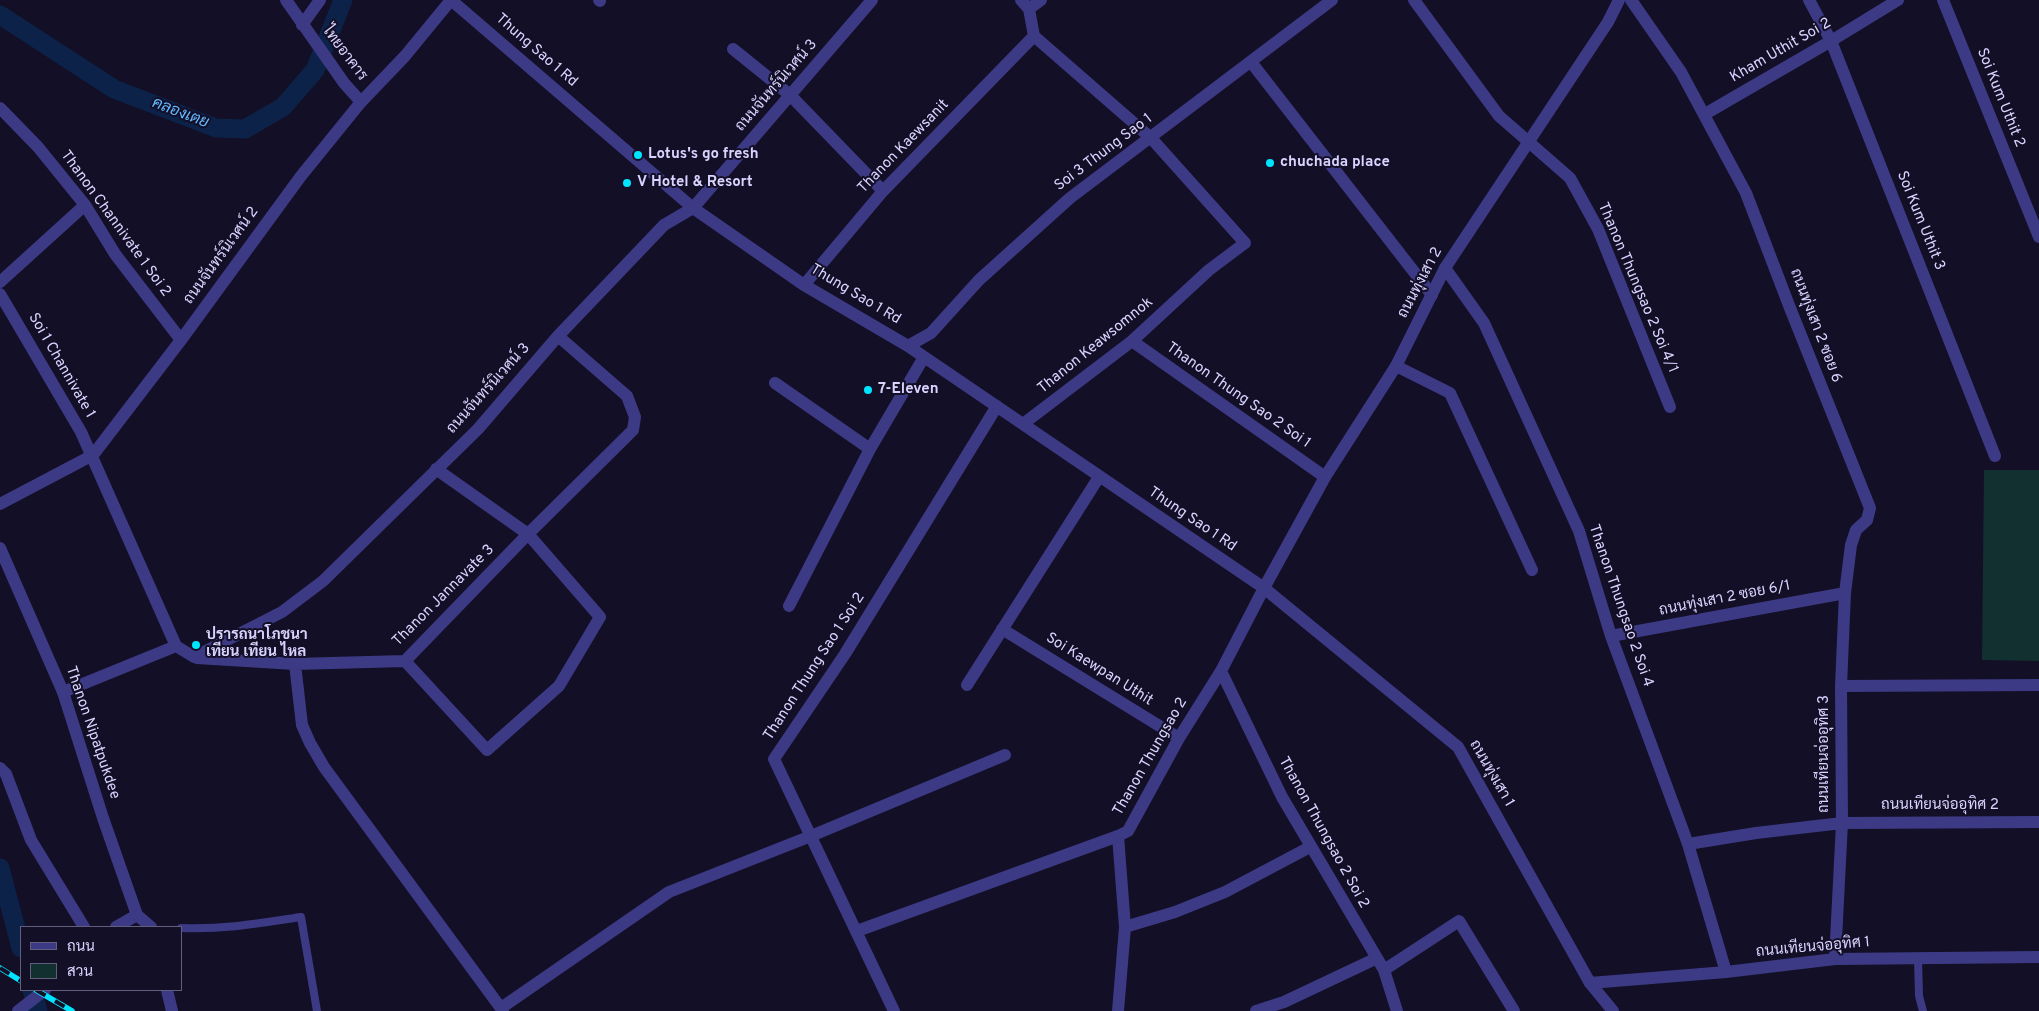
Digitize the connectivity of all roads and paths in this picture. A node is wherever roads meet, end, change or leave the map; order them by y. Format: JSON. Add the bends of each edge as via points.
{"nodes":[{"id":1,"x":286,"y":0,"type":"edge"},
{"id":2,"x":320,"y":0,"type":"edge"},
{"id":3,"x":451,"y":0,"type":"edge"},
{"id":4,"x":872,"y":0,"type":"edge"},
{"id":5,"x":1041,"y":0,"type":"edge"},
{"id":6,"x":1332,"y":0,"type":"edge"},
{"id":7,"x":1414,"y":0,"type":"edge"},
{"id":8,"x":1619,"y":0,"type":"edge"},
{"id":9,"x":1631,"y":0,"type":"edge"},
{"id":10,"x":1809,"y":0,"type":"edge"},
{"id":11,"x":1898,"y":0,"type":"edge"},
{"id":12,"x":1943,"y":0,"type":"edge"},
{"id":13,"x":1025,"y":5,"type":"edge"},
{"id":14,"x":306,"y":30,"type":"junction"},
{"id":15,"x":1034,"y":36,"type":"junction"},
{"id":16,"x":1831,"y":42,"type":"junction"},
{"id":17,"x":733,"y":49,"type":"dead end"},
{"id":18,"x":1250,"y":62,"type":"junction"},
{"id":19,"x":790,"y":94,"type":"junction"},
{"id":20,"x":361,"y":102,"type":"junction"},
{"id":21,"x":0,"y":108,"type":"edge"},
{"id":22,"x":1704,"y":114,"type":"junction"},
{"id":23,"x":1151,"y":138,"type":"junction"},
{"id":24,"x":1529,"y":141,"type":"junction"},
{"id":25,"x":883,"y":191,"type":"junction"},
{"id":26,"x":85,"y":206,"type":"junction"},
{"id":27,"x":693,"y":208,"type":"junction"},
{"id":28,"x":2039,"y":237,"type":"edge"},
{"id":29,"x":1445,"y":268,"type":"junction"},
{"id":30,"x":0,"y":282,"type":"edge"},
{"id":31,"x":804,"y":285,"type":"junction"},
{"id":32,"x":0,"y":294,"type":"edge"},
{"id":33,"x":1432,"y":296,"type":"junction"},
{"id":34,"x":558,"y":336,"type":"junction"},
{"id":35,"x":181,"y":340,"type":"junction"},
{"id":36,"x":1132,"y":341,"type":"junction"},
{"id":37,"x":908,"y":346,"type":"junction"},
{"id":38,"x":924,"y":357,"type":"junction"},
{"id":39,"x":1396,"y":366,"type":"junction"},
{"id":40,"x":775,"y":383,"type":"dead end"},
{"id":41,"x":997,"y":406,"type":"junction"},
{"id":42,"x":1670,"y":407,"type":"dead end"},
{"id":43,"x":1023,"y":424,"type":"junction"},
{"id":44,"x":870,"y":449,"type":"junction"},
{"id":45,"x":93,"y":455,"type":"junction"},
{"id":46,"x":1995,"y":456,"type":"dead end"},
{"id":47,"x":436,"y":469,"type":"junction"},
{"id":48,"x":1099,"y":477,"type":"junction"},
{"id":49,"x":1325,"y":477,"type":"junction"},
{"id":50,"x":0,"y":504,"type":"edge"},
{"id":51,"x":528,"y":534,"type":"junction"},
{"id":52,"x":0,"y":548,"type":"edge"},
{"id":53,"x":1532,"y":570,"type":"dead end"},
{"id":54,"x":1264,"y":588,"type":"junction"},
{"id":55,"x":1844,"y":593,"type":"junction"},
{"id":56,"x":789,"y":606,"type":"dead end"},
{"id":57,"x":1002,"y":629,"type":"junction"},
{"id":58,"x":1611,"y":636,"type":"junction"},
{"id":59,"x":176,"y":646,"type":"junction"},
{"id":60,"x":194,"y":657,"type":"junction"},
{"id":61,"x":405,"y":661,"type":"junction"},
{"id":62,"x":295,"y":664,"type":"junction"},
{"id":63,"x":1220,"y":671,"type":"junction"},
{"id":64,"x":967,"y":685,"type":"dead end"},
{"id":65,"x":2039,"y":685,"type":"edge"},
{"id":66,"x":1841,"y":686,"type":"junction"},
{"id":67,"x":63,"y":692,"type":"junction"},
{"id":68,"x":1179,"y":738,"type":"junction"},
{"id":69,"x":1005,"y":755,"type":"dead end"},
{"id":70,"x":3,"y":771,"type":"edge"},
{"id":71,"x":2039,"y":822,"type":"edge"},
{"id":72,"x":1842,"y":823,"type":"junction"},
{"id":73,"x":811,"y":836,"type":"junction"},
{"id":74,"x":1118,"y":836,"type":"junction"},
{"id":75,"x":1688,"y":844,"type":"junction"},
{"id":76,"x":1310,"y":846,"type":"junction"},
{"id":77,"x":137,"y":915,"type":"junction"},
{"id":78,"x":83,"y":926,"type":"edge"},
{"id":79,"x":118,"y":926,"type":"edge"},
{"id":80,"x":150,"y":926,"type":"edge"},
{"id":81,"x":1125,"y":927,"type":"junction"},
{"id":82,"x":182,"y":928,"type":"edge"},
{"id":83,"x":857,"y":931,"type":"junction"},
{"id":84,"x":2039,"y":957,"type":"edge"},
{"id":85,"x":1918,"y":958,"type":"junction"},
{"id":86,"x":1376,"y":959,"type":"junction"},
{"id":87,"x":1835,"y":959,"type":"junction"},
{"id":88,"x":1384,"y":970,"type":"junction"},
{"id":89,"x":1726,"y":972,"type":"junction"},
{"id":90,"x":1590,"y":983,"type":"junction"},
{"id":91,"x":44,"y":991,"type":"edge"},
{"id":92,"x":167,"y":991,"type":"edge"},
{"id":93,"x":502,"y":1009,"type":"edge"},
{"id":94,"x":18,"y":1011,"type":"edge"},
{"id":95,"x":172,"y":1011,"type":"edge"},
{"id":96,"x":317,"y":1011,"type":"edge"},
{"id":97,"x":894,"y":1011,"type":"edge"},
{"id":98,"x":1118,"y":1011,"type":"edge"},
{"id":99,"x":1256,"y":1011,"type":"edge"},
{"id":100,"x":1397,"y":1011,"type":"edge"},
{"id":101,"x":1514,"y":1011,"type":"edge"},
{"id":102,"x":1613,"y":1011,"type":"edge"},
{"id":103,"x":1923,"y":1011,"type":"edge"}],
"edges":[{"from":1,"to":14,"type":"street","name":"ไทยอาคาร"},
{"from":2,"to":14,"type":"street"},
{"from":3,"to":20,"type":"street","name":"ถนนจันทร์นิเวศน์ 2","via":[[405,56]]},
{"from":3,"to":27,"type":"street","name":"Thung Sao 1 Rd"},
{"from":4,"to":19,"type":"street","name":"ถนนจันทร์นิเวศน์ 3"},
{"from":5,"to":13,"type":"street"},
{"from":6,"to":18,"type":"street","name":"Soi 3 Thung Sao 1"},
{"from":7,"to":24,"type":"street","name":"Thanon Thungsao 2 Soi 4/1","via":[[1499,116]]},
{"from":8,"to":24,"type":"street","name":"ถนนทุ่งเสา 2","via":[[1608,22]]},
{"from":9,"to":22,"type":"street","name":"ถนนทุ่งเสา 2 ซอย 6"},
{"from":10,"to":16,"type":"street","name":"Soi Kum Uthit 3"},
{"from":11,"to":16,"type":"street","name":"Kham Uthit Soi 2"},
{"from":12,"to":28,"type":"street","name":"Soi Kum Uthit 2"},
{"from":13,"to":15,"type":"street"},
{"from":14,"to":20,"type":"street","name":"ไทยอาคาร"},
{"from":15,"to":23,"type":"street"},
{"from":15,"to":25,"type":"street","name":"Thanon Kaewsanit"},
{"from":16,"to":22,"type":"street","name":"Kham Uthit Soi 2"},
{"from":16,"to":46,"type":"street","name":"Soi Kum Uthit 3"},
{"from":17,"to":19,"type":"street"},
{"from":18,"to":23,"type":"street","name":"Soi 3 Thung Sao 1"},
{"from":18,"to":33,"type":"street"},
{"from":19,"to":25,"type":"street"},
{"from":19,"to":27,"type":"street","name":"ถนนจันทร์นิเวศน์ 3"},
{"from":20,"to":35,"type":"street","name":"ถนนจันทร์นิเวศน์ 2","via":[[301,176]]},
{"from":21,"to":26,"type":"street","name":"Thanon Channivate 1 Soi 2","via":[[38,147]]},
{"from":22,"to":55,"type":"street","name":"ถนนทุ่งเสา 2 ซอย 6","via":[[1746,193],[1870,508],[1867,520],[1856,530],[1851,544]]},
{"from":23,"to":36,"type":"street","name":"Thanon Keawsomnok","via":[[1245,243],[1209,270]]},
{"from":23,"to":37,"type":"street","name":"Soi 3 Thung Sao 1","via":[[1070,198],[979,280],[931,333]]},
{"from":24,"to":29,"type":"street","name":"ถนนทุ่งเสา 2"},
{"from":24,"to":42,"type":"street","name":"Thanon Thungsao 2 Soi 4/1","via":[[1570,178],[1598,229]]},
{"from":25,"to":31,"type":"street","name":"Thanon Kaewsanit"},
{"from":26,"to":30,"type":"street"},
{"from":26,"to":35,"type":"street","name":"Thanon Channivate 1 Soi 2","via":[[115,254]]},
{"from":27,"to":31,"type":"street","name":"Thung Sao 1 Rd"},
{"from":27,"to":34,"type":"street","name":"ถนนจันทร์นิเวศน์ 3","via":[[664,226]]},
{"from":29,"to":33,"type":"street","name":"ถนนทุ่งเสา 2"},
{"from":29,"to":58,"type":"street","name":"Thanon Thungsao 2 Soi 4","via":[[1484,323],[1575,522]]},
{"from":31,"to":37,"type":"street","name":"Thung Sao 1 Rd"},
{"from":32,"to":45,"type":"street","name":"Soi 1 Channivate 1"},
{"from":33,"to":39,"type":"street","name":"ถนนทุ่งเสา 2"},
{"from":34,"to":47,"type":"street","name":"ถนนจันทร์นิเวศน์ 3","via":[[478,429]]},
{"from":34,"to":51,"type":"street","name":"Thanon Jannavate 3","via":[[627,396],[635,417],[633,430]]},
{"from":35,"to":45,"type":"street","name":"ถนนจันทร์นิเวศน์ 2"},
{"from":36,"to":43,"type":"street","name":"Thanon Keawsomnok"},
{"from":36,"to":49,"type":"street","name":"Thanon Thung Sao 2 Soi 1"},
{"from":37,"to":38,"type":"street","name":"Thung Sao 1 Rd"},
{"from":38,"to":41,"type":"street","name":"Thung Sao 1 Rd"},
{"from":38,"to":44,"type":"street"},
{"from":39,"to":49,"type":"street","name":"ถนนทุ่งเสา 2"},
{"from":39,"to":53,"type":"street","via":[[1450,393]]},
{"from":40,"to":44,"type":"street"},
{"from":41,"to":43,"type":"street","name":"Thung Sao 1 Rd"},
{"from":41,"to":73,"type":"street","name":"Thanon Thung Sao 1 Soi 2","via":[[845,654],[774,759]]},
{"from":43,"to":48,"type":"street","name":"Thung Sao 1 Rd"},
{"from":44,"to":56,"type":"street"},
{"from":45,"to":50,"type":"street","name":"ถนนจันทร์นิเวศน์ 2"},
{"from":45,"to":59,"type":"street","name":"Soi 1 Channivate 1"},
{"from":47,"to":51,"type":"street"},
{"from":47,"to":60,"type":"street","name":"ถนนจันทร์นิเวศน์ 3","via":[[323,581],[282,612]]},
{"from":48,"to":54,"type":"street","name":"Thung Sao 1 Rd"},
{"from":48,"to":57,"type":"street"},
{"from":49,"to":54,"type":"street","name":"ถนนทุ่งเสา 2"},
{"from":51,"to":61,"type":"street","name":"Thanon Jannavate 3"},
{"from":51,"to":61,"type":"street","via":[[600,617],[559,686],[487,750]]},
{"from":52,"to":67,"type":"street","name":"Thanon Nipatpukdee"},
{"from":54,"to":63,"type":"street","name":"Thanon Thungsao 2"},
{"from":54,"to":90,"type":"street","name":"ถนนทุ่งเสา 1","via":[[1458,747]]},
{"from":55,"to":58,"type":"street","name":"ถนนทุ่งเสา 2 ซอย 6/1"},
{"from":55,"to":66,"type":"street","name":"ถนนทุ่งเสา 2 ซอย 6"},
{"from":57,"to":64,"type":"street"},
{"from":57,"to":68,"type":"street","name":"Soi Kaewpan Uthit"},
{"from":58,"to":75,"type":"street","name":"Thanon Thungsao 2 Soi 4"},
{"from":59,"to":60,"type":"street"},
{"from":59,"to":67,"type":"street"},
{"from":60,"to":62,"type":"street","name":"Thanon Jannavate 3"},
{"from":61,"to":62,"type":"street","name":"Thanon Jannavate 3"},
{"from":62,"to":93,"type":"street","via":[[302,725],[315,751]]},
{"from":63,"to":68,"type":"street","name":"Thanon Thungsao 2"},
{"from":63,"to":76,"type":"street","name":"Thanon Thungsao 2 Soi 2"},
{"from":65,"to":66,"type":"street","name":"ถนนเทียนจ่ออุทิศ 3"},
{"from":66,"to":72,"type":"street","name":"ถนนเทียนจ่ออุทิศ 3"},
{"from":67,"to":77,"type":"street","name":"Thanon Nipatpukdee"},
{"from":68,"to":74,"type":"street","name":"Thanon Thungsao 2","via":[[1128,831]]},
{"from":69,"to":73,"type":"street"},
{"from":70,"to":78,"type":"street","via":[[31,840]]},
{"from":71,"to":72,"type":"street","name":"ถนนเทียนจ่ออุทิศ 2"},
{"from":72,"to":75,"type":"street","name":"ถนนเทียนจ่ออุทิศ 2"},
{"from":72,"to":87,"type":"street","name":"ถนนเทียนจ่ออุทิศ 3"},
{"from":73,"to":83,"type":"street","name":"Thanon Thung Sao 1 Soi 2"},
{"from":73,"to":93,"type":"street","via":[[669,892]]},
{"from":74,"to":81,"type":"street","name":"Thanon Thungsao 2"},
{"from":74,"to":83,"type":"street"},
{"from":75,"to":89,"type":"street","name":"Thanon Thungsao 2 Soi 4"},
{"from":76,"to":81,"type":"street","via":[[1225,892]]},
{"from":76,"to":86,"type":"street","name":"Thanon Thungsao 2 Soi 2"},
{"from":77,"to":79,"type":"street"},
{"from":77,"to":80,"type":"street"},
{"from":81,"to":98,"type":"street","name":"Thanon Thungsao 2"},
{"from":82,"to":96,"type":"lane","via":[[204,930],[301,917]]},
{"from":83,"to":97,"type":"street","name":"Thanon Thung Sao 1 Soi 2"},
{"from":84,"to":85,"type":"street","name":"ถนนเทียนจ่ออุทิศ 1"},
{"from":85,"to":87,"type":"street","name":"ถนนเทียนจ่ออุทิศ 1"},
{"from":85,"to":103,"type":"lane","via":[[1919,996]]},
{"from":86,"to":88,"type":"street","name":"Thanon Thungsao 2 Soi 2"},
{"from":86,"to":99,"type":"street","via":[[1284,1002]]},
{"from":87,"to":89,"type":"street","name":"ถนนเทียนจ่ออุทิศ 1"},
{"from":88,"to":100,"type":"street","name":"Thanon Thungsao 2 Soi 2"},
{"from":88,"to":101,"type":"street","via":[[1459,920]]},
{"from":89,"to":90,"type":"street","name":"ถนนเทียนจ่ออุทิศ 1"},
{"from":90,"to":102,"type":"street","name":"ถนนทุ่งเสา 1"},
{"from":91,"to":94,"type":"street"},
{"from":92,"to":95,"type":"street"}]}
